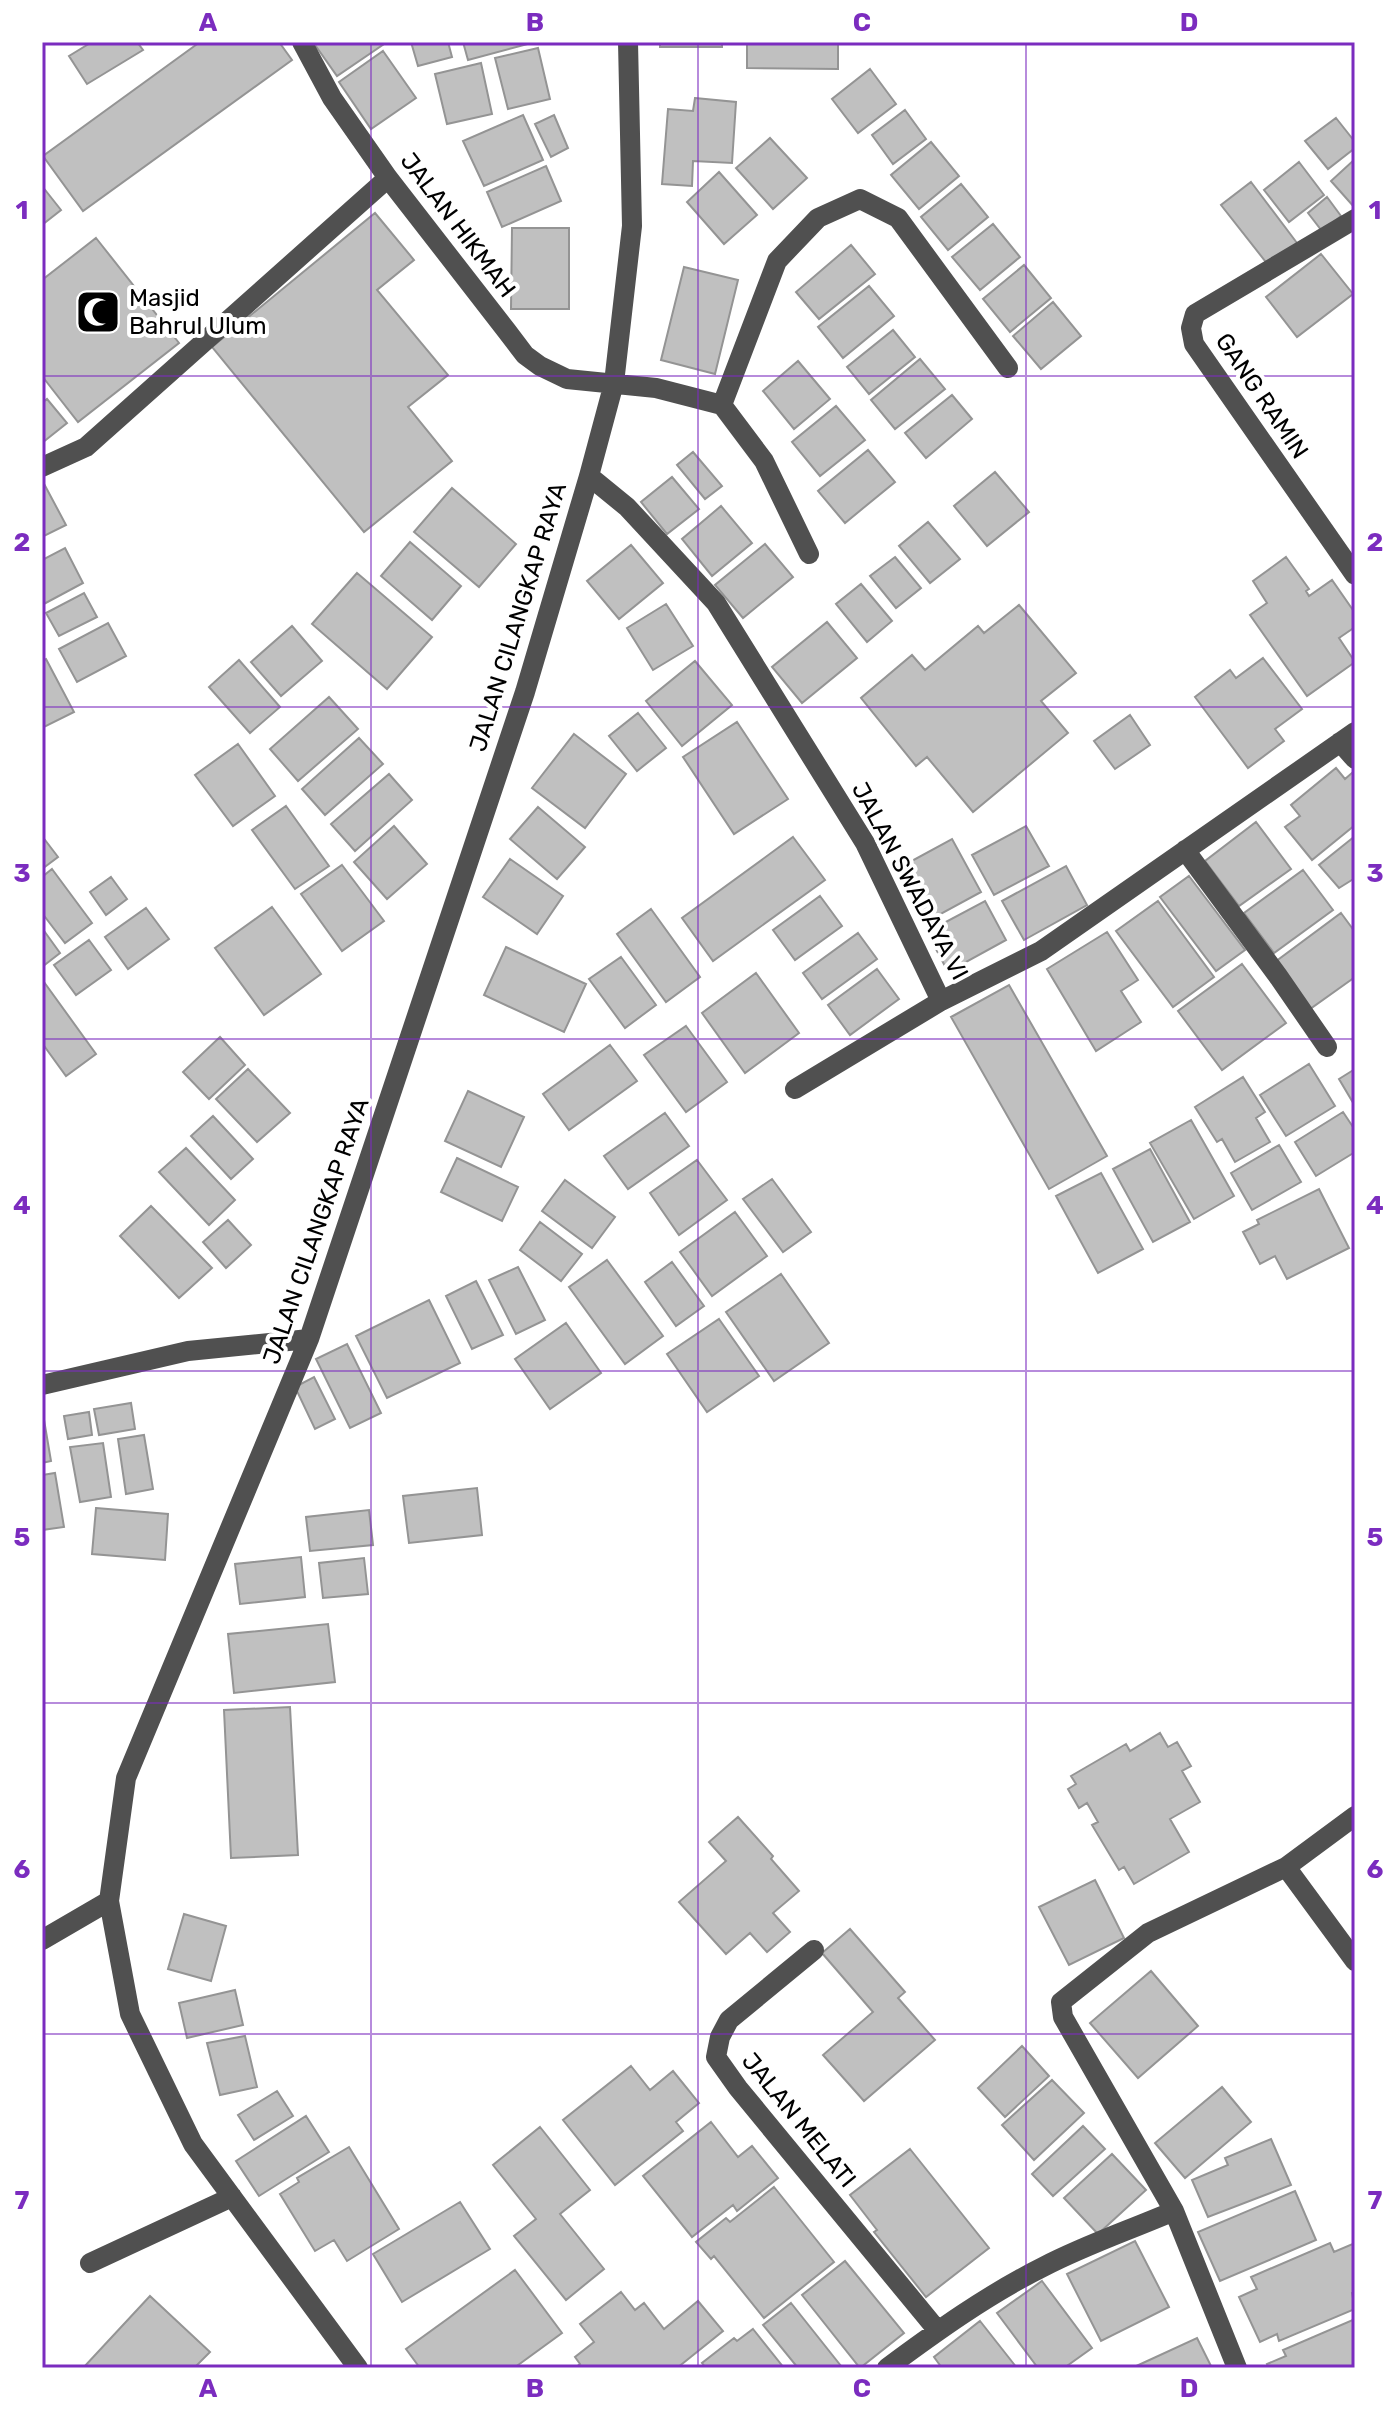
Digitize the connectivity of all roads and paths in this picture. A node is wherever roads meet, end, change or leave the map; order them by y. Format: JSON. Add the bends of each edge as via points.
{"nodes":[{"id":1,"x":302,"y":42,"type":"edge"},
{"id":2,"x":628,"y":42,"type":"edge"},
{"id":3,"x":388,"y":178,"type":"junction"},
{"id":4,"x":1355,"y":219,"type":"edge"},
{"id":5,"x":1008,"y":368,"type":"dead end"},
{"id":6,"x":614,"y":383,"type":"junction"},
{"id":7,"x":722,"y":405,"type":"junction"},
{"id":8,"x":42,"y":467,"type":"edge"},
{"id":9,"x":589,"y":476,"type":"junction"},
{"id":10,"x":809,"y":554,"type":"dead end"},
{"id":11,"x":1355,"y":575,"type":"edge"},
{"id":12,"x":1348,"y":737,"type":"edge"},
{"id":13,"x":1355,"y":759,"type":"edge"},
{"id":14,"x":1185,"y":850,"type":"junction"},
{"id":15,"x":941,"y":1001,"type":"junction"},
{"id":16,"x":1327,"y":1047,"type":"dead end"},
{"id":17,"x":795,"y":1089,"type":"dead end"},
{"id":18,"x":309,"y":1339,"type":"junction"},
{"id":19,"x":42,"y":1385,"type":"edge"},
{"id":20,"x":1355,"y":1816,"type":"edge"},
{"id":21,"x":1286,"y":1867,"type":"junction"},
{"id":22,"x":109,"y":1901,"type":"junction"},
{"id":23,"x":42,"y":1940,"type":"edge"},
{"id":24,"x":814,"y":1950,"type":"dead end"},
{"id":25,"x":1355,"y":1961,"type":"edge"},
{"id":26,"x":232,"y":2197,"type":"junction"},
{"id":27,"x":1174,"y":2211,"type":"junction"},
{"id":28,"x":90,"y":2263,"type":"dead end"},
{"id":29,"x":938,"y":2331,"type":"junction"},
{"id":30,"x":358,"y":2368,"type":"edge"},
{"id":31,"x":887,"y":2368,"type":"edge"},
{"id":32,"x":1237,"y":2368,"type":"edge"}],
"edges":[{"from":1,"to":3,"type":"street","name":"JALAN HIKMAH","via":[[332,98]]},
{"from":2,"to":6,"type":"street","name":"JALAN CILANGKAP RAYA","via":[[632,226]]},
{"from":3,"to":6,"type":"street","name":"JALAN HIKMAH","via":[[525,355],[567,379]]},
{"from":3,"to":8,"type":"street","via":[[86,447]]},
{"from":4,"to":11,"type":"street","name":"GANG RAMIN","via":[[1195,314],[1191,328],[1194,344]]},
{"from":5,"to":7,"type":"street","via":[[898,218],[860,199],[818,218],[777,261]]},
{"from":6,"to":7,"type":"street","name":"JALAN HIKMAH"},
{"from":6,"to":9,"type":"street","name":"JALAN CILANGKAP RAYA"},
{"from":7,"to":10,"type":"street","via":[[764,461]]},
{"from":9,"to":15,"type":"street","name":"JALAN SWADAYA VI","via":[[627,507],[716,603],[865,843]]},
{"from":9,"to":18,"type":"street","name":"JALAN CILANGKAP RAYA","via":[[525,692]]},
{"from":12,"to":13,"type":"street"},
{"from":12,"to":14,"type":"street","name":"JALAN SWADAYA VI"},
{"from":14,"to":15,"type":"street","name":"JALAN SWADAYA VI","via":[[1041,951]]},
{"from":14,"to":16,"type":"street"},
{"from":15,"to":17,"type":"street"},
{"from":18,"to":19,"type":"street","via":[[188,1351]]},
{"from":18,"to":22,"type":"street","name":"JALAN CILANGKAP RAYA","via":[[126,1778]]},
{"from":20,"to":21,"type":"street"},
{"from":21,"to":25,"type":"street"},
{"from":21,"to":27,"type":"street","via":[[1148,1933],[1061,2002],[1063,2017]]},
{"from":22,"to":23,"type":"street"},
{"from":22,"to":26,"type":"street","name":"JALAN CILANGKAP RAYA","via":[[130,2014],[193,2144]]},
{"from":24,"to":29,"type":"street","name":"JALAN MELATI","via":[[729,2020],[716,2057]]},
{"from":26,"to":28,"type":"street"},
{"from":26,"to":30,"type":"street","name":"JALAN CILANGKAP RAYA"},
{"from":27,"to":29,"type":"street","via":[[1042,2267]]},
{"from":27,"to":32,"type":"street"},
{"from":29,"to":31,"type":"street"}]}
